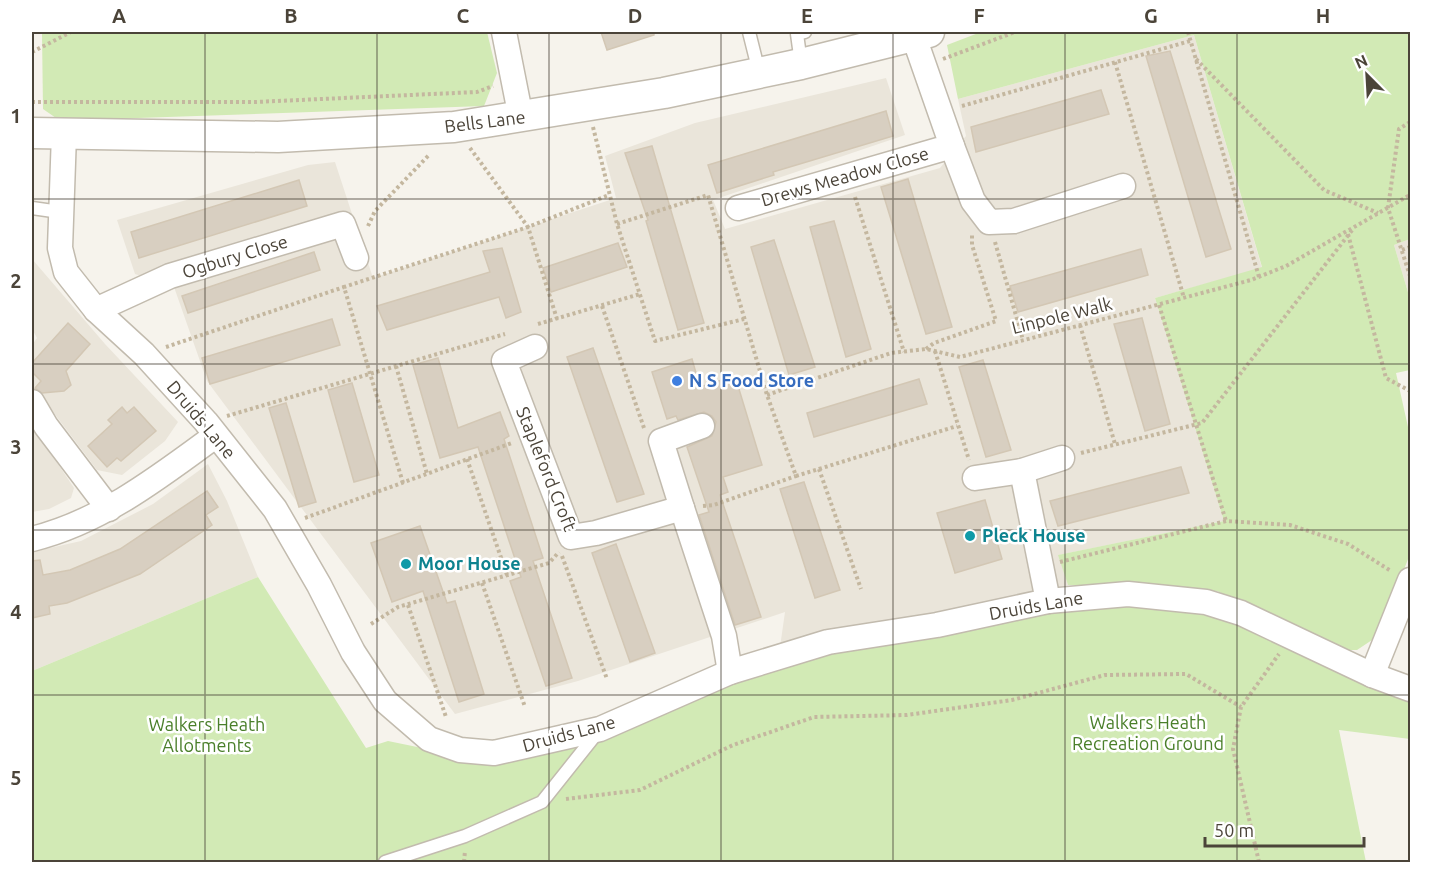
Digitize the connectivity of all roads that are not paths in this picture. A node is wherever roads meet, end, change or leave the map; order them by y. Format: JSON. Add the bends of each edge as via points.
{"nodes":[{"id":1,"x":504,"y":32,"type":"edge"},
{"id":2,"x":749,"y":32,"type":"edge"},
{"id":3,"x":805,"y":32,"type":"edge"},
{"id":4,"x":921,"y":34,"type":"edge"},
{"id":5,"x":801,"y":64,"type":"junction"},
{"id":6,"x":760,"y":73,"type":"junction"},
{"id":7,"x":521,"y":118,"type":"junction"},
{"id":8,"x":32,"y":133,"type":"edge"},
{"id":9,"x":64,"y":134,"type":"junction"},
{"id":10,"x":952,"y":146,"type":"junction"},
{"id":11,"x":1123,"y":186,"type":"dead end"},
{"id":12,"x":32,"y":208,"type":"edge"},
{"id":13,"x":738,"y":208,"type":"dead end"},
{"id":14,"x":60,"y":212,"type":"junction"},
{"id":15,"x":363,"y":255,"type":"road end"},
{"id":16,"x":96,"y":310,"type":"junction"},
{"id":17,"x":535,"y":336,"type":"road end"},
{"id":18,"x":32,"y":402,"type":"edge"},
{"id":19,"x":702,"y":426,"type":"dead end"},
{"id":20,"x":211,"y":429,"type":"junction"},
{"id":21,"x":1062,"y":458,"type":"road end"},
{"id":22,"x":1022,"y":471,"type":"junction"},
{"id":23,"x":975,"y":478,"type":"road end"},
{"id":24,"x":682,"y":508,"type":"junction"},
{"id":25,"x":109,"y":509,"type":"junction"},
{"id":26,"x":32,"y":539,"type":"edge"},
{"id":27,"x":1410,"y":581,"type":"edge"},
{"id":28,"x":1048,"y":601,"type":"junction"},
{"id":29,"x":730,"y":672,"type":"junction"},
{"id":30,"x":1372,"y":675,"type":"junction"},
{"id":31,"x":1410,"y":689,"type":"edge"},
{"id":32,"x":600,"y":729,"type":"junction"},
{"id":33,"x":385,"y":862,"type":"edge"}],
"edges":[{"from":1,"to":7,"type":"street"},
{"from":2,"to":6,"type":"lane"},
{"from":3,"to":5,"type":"lane","via":[[797,34]]},
{"from":4,"to":5,"type":"street","name":"Bells Lane"},
{"from":4,"to":10,"type":"street","name":"Drews Meadow Close","via":[[925,66]]},
{"from":5,"to":6,"type":"street","name":"Bells Lane"},
{"from":6,"to":7,"type":"street","name":"Bells Lane"},
{"from":7,"to":9,"type":"street","name":"Bells Lane","via":[[454,127],[278,137]]},
{"from":8,"to":9,"type":"street","name":"Bells Lane"},
{"from":9,"to":14,"type":"street","name":"Druids Lane"},
{"from":10,"to":11,"type":"street","name":"Drews Meadow Close","via":[[973,201],[990,222],[1014,221]]},
{"from":10,"to":13,"type":"street","name":"Drews Meadow Close"},
{"from":12,"to":14,"type":"lane"},
{"from":14,"to":16,"type":"street","name":"Druids Lane","via":[[60,248],[66,272]]},
{"from":15,"to":16,"type":"street","name":"Ogbury Close","via":[[343,224],[170,276]]},
{"from":16,"to":20,"type":"street","name":"Druids Lane","via":[[144,354]]},
{"from":17,"to":24,"type":"street","name":"Stapleford Croft","via":[[504,361],[565,544]]},
{"from":18,"to":25,"type":"street"},
{"from":19,"to":24,"type":"street","via":[[661,441]]},
{"from":20,"to":25,"type":"street"},
{"from":20,"to":32,"type":"street","name":"Druids Lane","via":[[275,509],[353,652],[385,701],[429,739],[460,750],[494,753]]},
{"from":21,"to":22,"type":"street"},
{"from":22,"to":23,"type":"street"},
{"from":22,"to":28,"type":"street"},
{"from":24,"to":29,"type":"street","via":[[724,636]]},
{"from":25,"to":26,"type":"street","via":[[60,532]]},
{"from":27,"to":30,"type":"street"},
{"from":28,"to":29,"type":"street","name":"Druids Lane","via":[[937,626],[828,642]]},
{"from":28,"to":30,"type":"street","name":"Druids Lane","via":[[1128,594],[1206,602],[1241,613]]},
{"from":29,"to":32,"type":"street","name":"Druids Lane"},
{"from":30,"to":31,"type":"street","name":"Druids Lane"},
{"from":32,"to":33,"type":"lane","via":[[542,802],[465,836]]}]}
